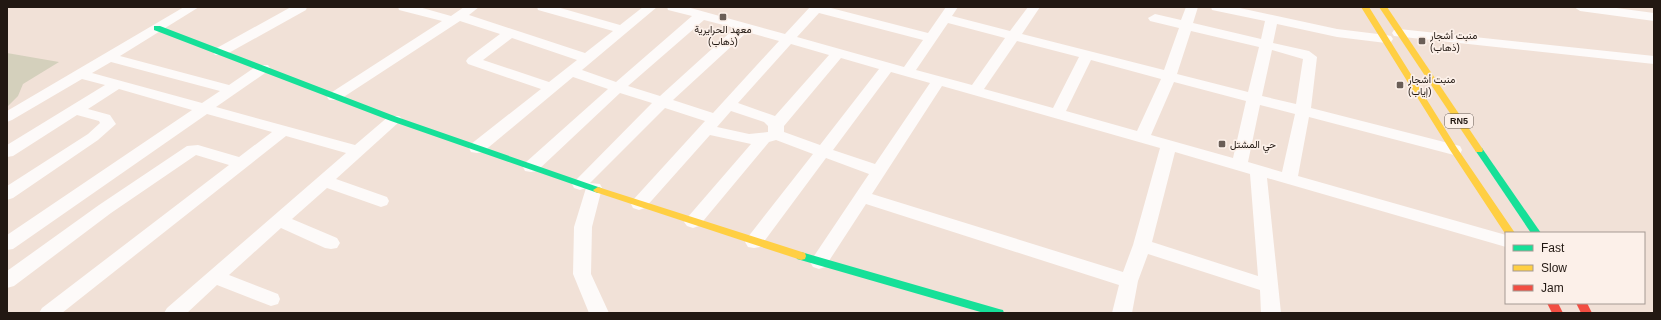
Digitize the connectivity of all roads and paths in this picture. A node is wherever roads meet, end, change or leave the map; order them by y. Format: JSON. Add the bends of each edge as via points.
{"nodes":[{"id":1,"x":193,"y":7,"type":"edge"},
{"id":2,"x":301,"y":7,"type":"edge"},
{"id":3,"x":404,"y":7,"type":"edge"},
{"id":4,"x":473,"y":7,"type":"edge"},
{"id":5,"x":543,"y":7,"type":"edge"},
{"id":6,"x":651,"y":7,"type":"edge"},
{"id":7,"x":673,"y":7,"type":"edge"},
{"id":8,"x":1034,"y":7,"type":"edge"},
{"id":9,"x":1192,"y":7,"type":"edge"},
{"id":10,"x":1217,"y":7,"type":"edge"},
{"id":11,"x":1366,"y":7,"type":"edge"},
{"id":12,"x":1383,"y":7,"type":"edge"},
{"id":13,"x":1580,"y":7,"type":"edge"},
{"id":14,"x":817,"y":8,"type":"edge"},
{"id":15,"x":948,"y":12,"type":"edge"},
{"id":16,"x":701,"y":15,"type":"junction"},
{"id":17,"x":1654,"y":17,"type":"edge"},
{"id":18,"x":455,"y":18,"type":"junction"},
{"id":19,"x":1155,"y":18,"type":"dead end"},
{"id":20,"x":1272,"y":19,"type":"junction"},
{"id":21,"x":1186,"y":26,"type":"junction"},
{"id":22,"x":744,"y":27,"type":"junction"},
{"id":23,"x":157,"y":28,"type":"junction"},
{"id":24,"x":623,"y":30,"type":"junction"},
{"id":25,"x":510,"y":33,"type":"junction"},
{"id":26,"x":1399,"y":33,"type":"junction"},
{"id":27,"x":1014,"y":35,"type":"junction"},
{"id":28,"x":931,"y":38,"type":"junction"},
{"id":29,"x":788,"y":39,"type":"junction"},
{"id":30,"x":1386,"y":39,"type":"junction"},
{"id":31,"x":1266,"y":44,"type":"junction"},
{"id":32,"x":220,"y":52,"type":"junction"},
{"id":33,"x":838,"y":53,"type":"junction"},
{"id":34,"x":1087,"y":55,"type":"junction"},
{"id":35,"x":109,"y":57,"type":"junction"},
{"id":36,"x":588,"y":59,"type":"junction"},
{"id":37,"x":1654,"y":60,"type":"edge"},
{"id":38,"x":888,"y":67,"type":"junction"},
{"id":39,"x":262,"y":68,"type":"junction"},
{"id":40,"x":572,"y":72,"type":"junction"},
{"id":41,"x":907,"y":72,"type":"junction"},
{"id":42,"x":81,"y":74,"type":"junction"},
{"id":43,"x":1169,"y":77,"type":"junction"},
{"id":44,"x":938,"y":81,"type":"junction"},
{"id":45,"x":117,"y":84,"type":"junction"},
{"id":46,"x":618,"y":87,"type":"junction"},
{"id":47,"x":552,"y":88,"type":"junction"},
{"id":48,"x":229,"y":89,"type":"junction"},
{"id":49,"x":975,"y":91,"type":"junction"},
{"id":50,"x":334,"y":97,"type":"junction"},
{"id":51,"x":1253,"y":98,"type":"junction"},
{"id":52,"x":662,"y":102,"type":"junction"},
{"id":53,"x":729,"y":105,"type":"junction"},
{"id":54,"x":203,"y":109,"type":"junction"},
{"id":55,"x":76,"y":110,"type":"junction"},
{"id":56,"x":1303,"y":111,"type":"junction"},
{"id":57,"x":1057,"y":114,"type":"junction"},
{"id":58,"x":7,"y":116,"type":"edge"},
{"id":59,"x":394,"y":119,"type":"junction"},
{"id":60,"x":710,"y":124,"type":"junction"},
{"id":61,"x":284,"y":131,"type":"junction"},
{"id":62,"x":771,"y":133,"type":"junction"},
{"id":63,"x":1142,"y":137,"type":"junction"},
{"id":64,"x":1170,"y":145,"type":"junction"},
{"id":65,"x":477,"y":148,"type":"junction"},
{"id":66,"x":1454,"y":150,"type":"junction"},
{"id":67,"x":358,"y":151,"type":"junction"},
{"id":68,"x":7,"y":152,"type":"edge"},
{"id":69,"x":822,"y":152,"type":"junction"},
{"id":70,"x":242,"y":163,"type":"junction"},
{"id":71,"x":1239,"y":165,"type":"junction"},
{"id":72,"x":531,"y":167,"type":"junction"},
{"id":73,"x":1258,"y":170,"type":"junction"},
{"id":74,"x":878,"y":171,"type":"junction"},
{"id":75,"x":1289,"y":179,"type":"junction"},
{"id":76,"x":325,"y":181,"type":"junction"},
{"id":77,"x":587,"y":186,"type":"junction"},
{"id":78,"x":7,"y":194,"type":"edge"},
{"id":79,"x":861,"y":197,"type":"junction"},
{"id":80,"x":381,"y":201,"type":"dead end"},
{"id":81,"x":639,"y":204,"type":"junction"},
{"id":82,"x":278,"y":220,"type":"junction"},
{"id":83,"x":693,"y":222,"type":"junction"},
{"id":84,"x":1509,"y":232,"type":"edge"},
{"id":85,"x":1535,"y":232,"type":"edge"},
{"id":86,"x":754,"y":242,"type":"junction"},
{"id":87,"x":1505,"y":242,"type":"edge"},
{"id":88,"x":331,"y":243,"type":"dead end"},
{"id":89,"x":7,"y":244,"type":"edge"},
{"id":90,"x":1142,"y":245,"type":"junction"},
{"id":91,"x":820,"y":262,"type":"junction"},
{"id":92,"x":215,"y":277,"type":"junction"},
{"id":93,"x":7,"y":281,"type":"edge"},
{"id":94,"x":1129,"y":281,"type":"junction"},
{"id":95,"x":1268,"y":286,"type":"junction"},
{"id":96,"x":271,"y":299,"type":"dead end"},
{"id":97,"x":1553,"y":304,"type":"edge"},
{"id":98,"x":1582,"y":304,"type":"edge"},
{"id":99,"x":49,"y":313,"type":"edge"},
{"id":100,"x":174,"y":313,"type":"edge"},
{"id":101,"x":598,"y":313,"type":"edge"},
{"id":102,"x":999,"y":313,"type":"edge"},
{"id":103,"x":1122,"y":313,"type":"edge"},
{"id":104,"x":1271,"y":313,"type":"edge"},
{"id":105,"x":1558,"y":313,"type":"edge"},
{"id":106,"x":1588,"y":313,"type":"edge"}],
"edges":[{"from":1,"to":23,"type":"street"},
{"from":2,"to":32,"type":"street"},
{"from":3,"to":18,"type":"street"},
{"from":4,"to":18,"type":"street"},
{"from":5,"to":24,"type":"street"},
{"from":6,"to":24,"type":"street"},
{"from":7,"to":16,"type":"street"},
{"from":8,"to":27,"type":"street"},
{"from":9,"to":21,"type":"street"},
{"from":10,"to":20,"type":"street"},
{"from":11,"to":30,"type":"main road","number":"RN5"},
{"from":12,"to":26,"type":"main road","number":"RN5"},
{"from":13,"to":17,"type":"street"},
{"from":14,"to":28,"type":"street"},
{"from":14,"to":29,"type":"street"},
{"from":15,"to":27,"type":"street"},
{"from":15,"to":28,"type":"street"},
{"from":16,"to":22,"type":"street"},
{"from":16,"to":46,"type":"street"},
{"from":18,"to":25,"type":"street"},
{"from":18,"to":50,"type":"street"},
{"from":19,"to":21,"type":"street"},
{"from":20,"to":30,"type":"street","via":[[1337,33]]},
{"from":20,"to":31,"type":"street"},
{"from":21,"to":31,"type":"street"},
{"from":21,"to":43,"type":"street"},
{"from":22,"to":29,"type":"street"},
{"from":22,"to":52,"type":"street"},
{"from":23,"to":32,"type":"main road"},
{"from":23,"to":35,"type":"street"},
{"from":24,"to":36,"type":"street"},
{"from":25,"to":36,"type":"street"},
{"from":25,"to":47,"type":"street","via":[[473,61]]},
{"from":26,"to":37,"type":"street"},
{"from":26,"to":85,"type":"main road","number":"RN5"},
{"from":27,"to":34,"type":"street"},
{"from":27,"to":49,"type":"street"},
{"from":28,"to":41,"type":"street"},
{"from":29,"to":33,"type":"street"},
{"from":29,"to":53,"type":"street"},
{"from":30,"to":66,"type":"main road","number":"RN5"},
{"from":31,"to":51,"type":"street"},
{"from":31,"to":56,"type":"street","via":[[1310,57]]},
{"from":32,"to":39,"type":"main road"},
{"from":33,"to":38,"type":"street"},
{"from":33,"to":62,"type":"street"},
{"from":34,"to":43,"type":"street"},
{"from":34,"to":57,"type":"street"},
{"from":35,"to":42,"type":"street"},
{"from":35,"to":48,"type":"street"},
{"from":36,"to":40,"type":"street"},
{"from":38,"to":41,"type":"street"},
{"from":38,"to":69,"type":"street"},
{"from":39,"to":48,"type":"street"},
{"from":39,"to":50,"type":"main road"},
{"from":40,"to":46,"type":"street"},
{"from":40,"to":47,"type":"street"},
{"from":41,"to":44,"type":"street"},
{"from":42,"to":45,"type":"street"},
{"from":42,"to":58,"type":"street"},
{"from":43,"to":51,"type":"street"},
{"from":43,"to":63,"type":"street"},
{"from":44,"to":49,"type":"street"},
{"from":44,"to":74,"type":"street"},
{"from":45,"to":54,"type":"street"},
{"from":45,"to":55,"type":"street"},
{"from":46,"to":52,"type":"street"},
{"from":46,"to":72,"type":"street"},
{"from":47,"to":65,"type":"street"},
{"from":48,"to":54,"type":"street"},
{"from":49,"to":57,"type":"street"},
{"from":50,"to":59,"type":"main road"},
{"from":51,"to":56,"type":"street"},
{"from":51,"to":71,"type":"street"},
{"from":52,"to":60,"type":"street"},
{"from":52,"to":77,"type":"street"},
{"from":53,"to":60,"type":"street"},
{"from":53,"to":62,"type":"street","via":[[769,118]]},
{"from":54,"to":61,"type":"street"},
{"from":54,"to":89,"type":"street"},
{"from":55,"to":68,"type":"street"},
{"from":55,"to":78,"type":"street","via":[[105,118],[108,124],[93,137]]},
{"from":56,"to":66,"type":"street"},
{"from":56,"to":75,"type":"street"},
{"from":57,"to":63,"type":"street"},
{"from":59,"to":65,"type":"main road"},
{"from":59,"to":67,"type":"street"},
{"from":60,"to":62,"type":"street","via":[[750,140]]},
{"from":60,"to":81,"type":"street"},
{"from":61,"to":67,"type":"street"},
{"from":61,"to":70,"type":"street"},
{"from":62,"to":69,"type":"street"},
{"from":62,"to":83,"type":"street"},
{"from":63,"to":64,"type":"street"},
{"from":64,"to":71,"type":"street"},
{"from":64,"to":90,"type":"street"},
{"from":65,"to":72,"type":"main road"},
{"from":66,"to":84,"type":"main road","number":"RN5"},
{"from":67,"to":76,"type":"street"},
{"from":69,"to":74,"type":"street"},
{"from":69,"to":86,"type":"street"},
{"from":70,"to":93,"type":"street","via":[[193,150],[105,209]]},
{"from":70,"to":99,"type":"street"},
{"from":71,"to":73,"type":"street"},
{"from":72,"to":77,"type":"main road"},
{"from":73,"to":75,"type":"street"},
{"from":73,"to":95,"type":"street"},
{"from":74,"to":79,"type":"street"},
{"from":75,"to":87,"type":"street"},
{"from":76,"to":80,"type":"street"},
{"from":76,"to":82,"type":"street"},
{"from":77,"to":81,"type":"main road"},
{"from":77,"to":101,"type":"street","via":[[582,274]]},
{"from":79,"to":91,"type":"street"},
{"from":79,"to":94,"type":"street"},
{"from":81,"to":83,"type":"main road"},
{"from":82,"to":88,"type":"street"},
{"from":82,"to":92,"type":"street"},
{"from":83,"to":86,"type":"main road"},
{"from":86,"to":91,"type":"main road"},
{"from":90,"to":94,"type":"street"},
{"from":90,"to":95,"type":"street"},
{"from":91,"to":102,"type":"main road"},
{"from":92,"to":96,"type":"street"},
{"from":92,"to":100,"type":"street"},
{"from":94,"to":103,"type":"street"},
{"from":95,"to":104,"type":"street"},
{"from":97,"to":105,"type":"main road"},
{"from":98,"to":106,"type":"main road"}]}
